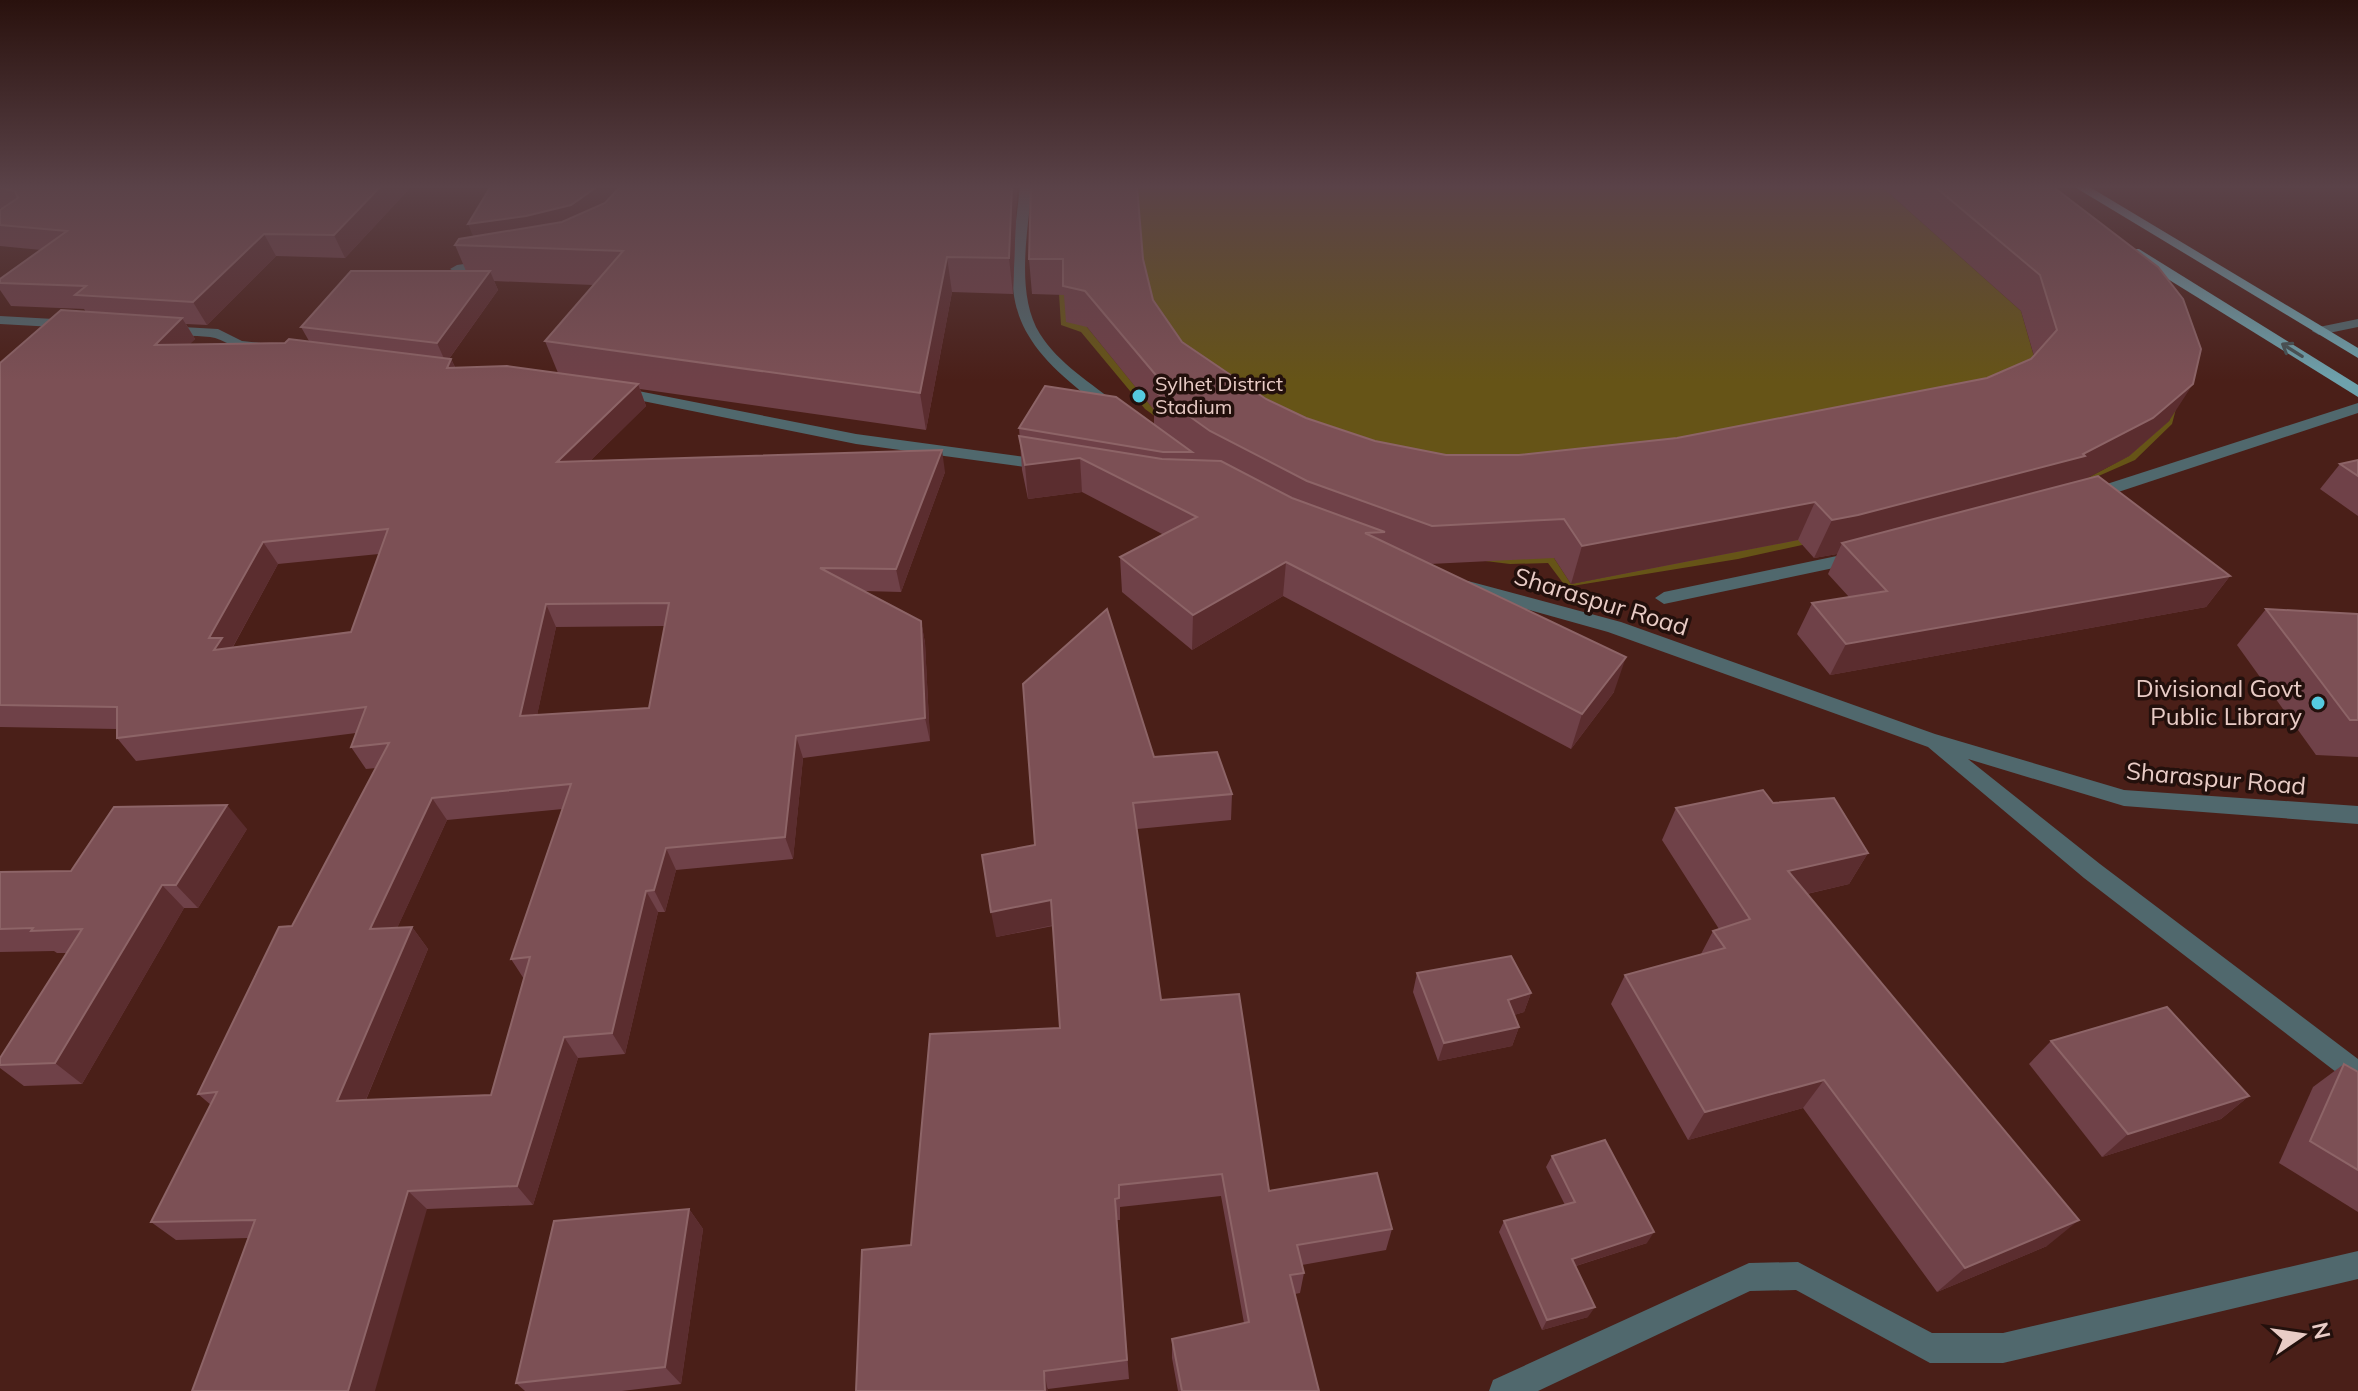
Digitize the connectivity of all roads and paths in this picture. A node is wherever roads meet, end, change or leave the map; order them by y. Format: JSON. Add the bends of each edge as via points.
{"nodes":[{"id":1,"x":1024,"y":251,"type":"edge"},
{"id":2,"x":2132,"y":251,"type":"edge"},
{"id":3,"x":2186,"y":251,"type":"edge"},
{"id":4,"x":503,"y":262,"type":"edge"},
{"id":5,"x":457,"y":269,"type":"edge"},
{"id":6,"x":0,"y":320,"type":"edge"},
{"id":7,"x":2358,"y":323,"type":"edge"},
{"id":8,"x":93,"y":326,"type":"edge"},
{"id":9,"x":140,"y":329,"type":"edge"},
{"id":10,"x":2319,"y":331,"type":"junction"},
{"id":11,"x":284,"y":350,"type":"edge"},
{"id":12,"x":2358,"y":354,"type":"edge"},
{"id":13,"x":607,"y":390,"type":"edge"},
{"id":14,"x":2358,"y":392,"type":"edge"},
{"id":15,"x":2358,"y":408,"type":"edge"},
{"id":16,"x":1128,"y":419,"type":"edge"},
{"id":17,"x":1069,"y":468,"type":"edge"},
{"id":18,"x":2072,"y":501,"type":"edge"},
{"id":19,"x":1872,"y":554,"type":"edge"},
{"id":20,"x":1453,"y":582,"type":"edge"},
{"id":21,"x":1664,"y":598,"type":"dead end"},
{"id":22,"x":1929,"y":740,"type":"junction"},
{"id":23,"x":2358,"y":815,"type":"edge"},
{"id":24,"x":2358,"y":1074,"type":"edge"},
{"id":25,"x":2358,"y":1265,"type":"edge"},
{"id":26,"x":1504,"y":1391,"type":"edge"}],
"edges":[{"from":1,"to":16,"type":"street","via":[[1022,306],[1033,337]]},
{"from":14,"to":2,"type":"main road","one_way":true},
{"from":3,"to":10,"type":"main road"},
{"from":4,"to":5,"type":"street"},
{"from":6,"to":8,"type":"street"},
{"from":7,"to":10,"type":"street"},
{"from":9,"to":11,"type":"street","via":[[218,333],[238,345]]},
{"from":10,"to":12,"type":"main road"},
{"from":13,"to":17,"type":"street","via":[[856,439]]},
{"from":15,"to":18,"type":"street"},
{"from":19,"to":21,"type":"street"},
{"from":20,"to":22,"type":"street","name":"Sharaspur Road","via":[[1614,627]]},
{"from":22,"to":23,"type":"street","name":"Sharaspur Road","via":[[2124,798]]},
{"from":22,"to":24,"type":"street"},
{"from":25,"to":26,"type":"street","via":[[2003,1348],[1930,1348],[1798,1276],[1749,1277]]}]}
